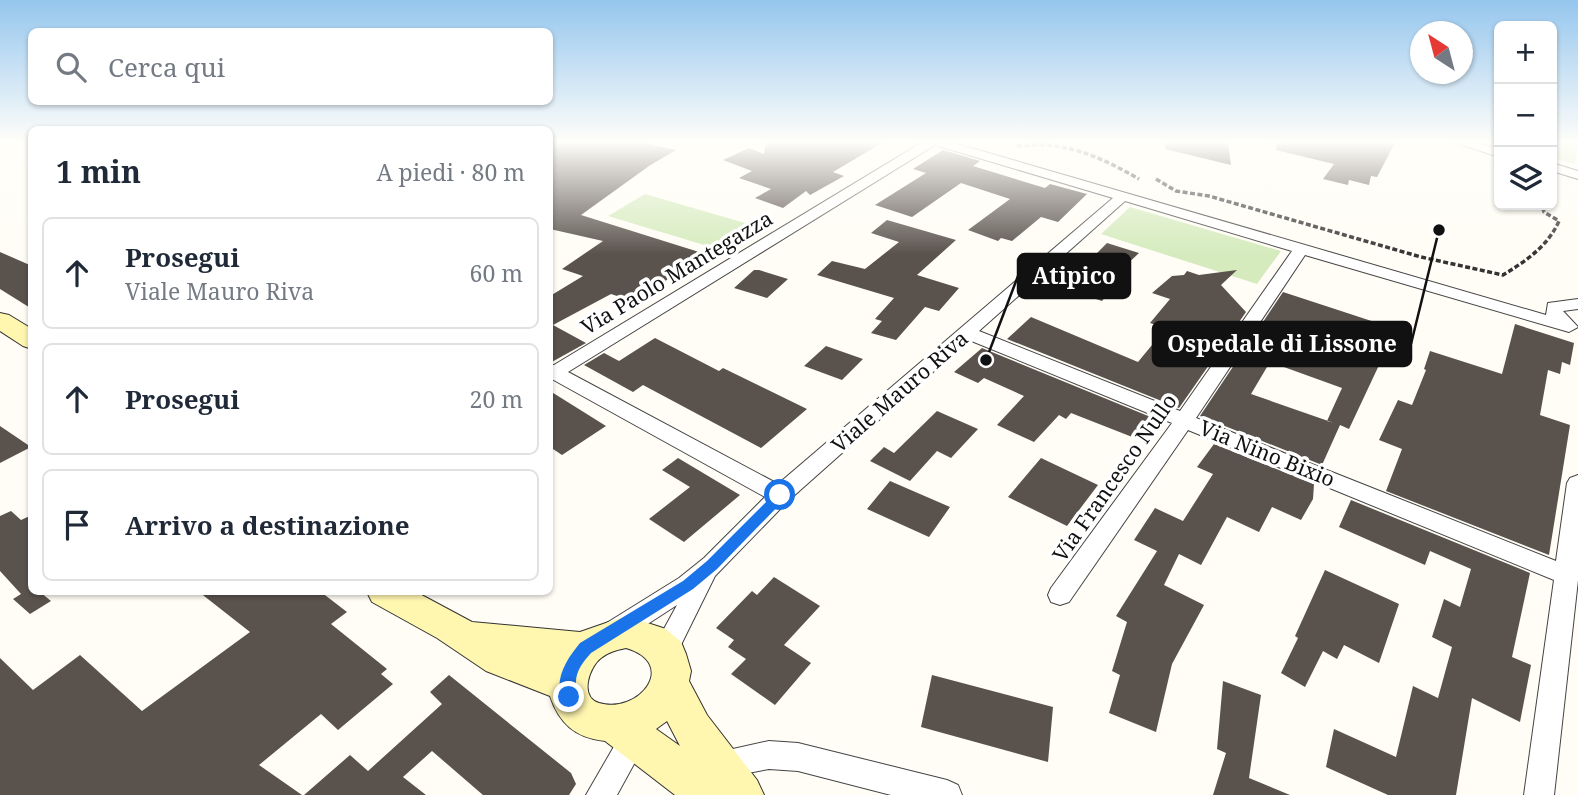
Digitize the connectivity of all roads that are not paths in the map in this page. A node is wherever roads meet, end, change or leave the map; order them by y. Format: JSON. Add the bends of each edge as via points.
{"nodes":[{"id":1,"x":869,"y":180,"type":"edge"},
{"id":2,"x":1068,"y":180,"type":"edge"},
{"id":3,"x":1123,"y":196,"type":"junction"},
{"id":4,"x":1303,"y":248,"type":"junction"},
{"id":5,"x":1578,"y":304,"type":"edge"},
{"id":6,"x":1500,"y":305,"type":"junction"},
{"id":7,"x":1554,"y":307,"type":"junction"},
{"id":8,"x":0,"y":320,"type":"edge"},
{"id":9,"x":1573,"y":329,"type":"edge"},
{"id":10,"x":968,"y":333,"type":"junction"},
{"id":11,"x":28,"y":338,"type":"edge"},
{"id":12,"x":553,"y":371,"type":"edge"},
{"id":13,"x":553,"y":373,"type":"edge"},
{"id":14,"x":1184,"y":421,"type":"junction"},
{"id":15,"x":1578,"y":483,"type":"edge"},
{"id":16,"x":780,"y":495,"type":"junction"},
{"id":17,"x":712,"y":565,"type":"junction"},
{"id":18,"x":1566,"y":575,"type":"junction"},
{"id":19,"x":390,"y":595,"type":"edge"},
{"id":20,"x":1060,"y":595,"type":"dead end"},
{"id":21,"x":464,"y":636,"type":"junction"},
{"id":22,"x":597,"y":642,"type":"junction"},
{"id":23,"x":568,"y":686,"type":"junction"},
{"id":24,"x":647,"y":702,"type":"junction"},
{"id":25,"x":721,"y":785,"type":"edge"},
{"id":26,"x":601,"y":795,"type":"edge"},
{"id":27,"x":947,"y":795,"type":"edge"},
{"id":28,"x":1539,"y":795,"type":"edge"}],
"edges":[{"from":1,"to":12,"type":"street","name":"Via Paolo Mantegazza"},
{"from":2,"to":3,"type":"street"},
{"from":3,"to":4,"type":"street"},
{"from":3,"to":10,"type":"street","name":"Viale Mauro Riva"},
{"from":4,"to":6,"type":"street"},
{"from":4,"to":14,"type":"street","name":"Via Francesco Nullo"},
{"from":5,"to":7,"type":"street"},
{"from":6,"to":7,"type":"street"},
{"from":6,"to":9,"type":"street"},
{"from":7,"to":9,"type":"street","via":[[1555,316]]},
{"from":8,"to":11,"type":"street"},
{"from":10,"to":14,"type":"street","name":"Via Nino Bixio"},
{"from":10,"to":16,"type":"street","name":"Viale Mauro Riva"},
{"from":13,"to":16,"type":"street"},
{"from":14,"to":18,"type":"street","name":"Via Nino Bixio"},
{"from":14,"to":20,"type":"street","name":"Via Francesco Nullo"},
{"from":15,"to":18,"type":"street"},
{"from":16,"to":17,"type":"street","name":"Viale Mauro Riva"},
{"from":17,"to":22,"type":"street","name":"Viale Mauro Riva"},
{"from":17,"to":24,"type":"street","name":"Viale Mauro Riva"},
{"from":18,"to":28,"type":"street"},
{"from":19,"to":21,"type":"street"},
{"from":21,"to":22,"type":"street","via":[[563,648]]},
{"from":21,"to":23,"type":"street","via":[[500,659]]},
{"from":22,"to":23,"type":"street","via":[[574,662]]},
{"from":22,"to":24,"type":"street","via":[[626,632],[643,634]]},
{"from":23,"to":24,"type":"street","via":[[577,711],[589,719]]},
{"from":24,"to":25,"type":"street","via":[[680,710]]},
{"from":24,"to":25,"type":"street","via":[[684,774]]},
{"from":24,"to":26,"type":"street","name":"Viale Mauro Riva"},
{"from":25,"to":27,"type":"street","via":[[769,755],[798,757]]}]}
